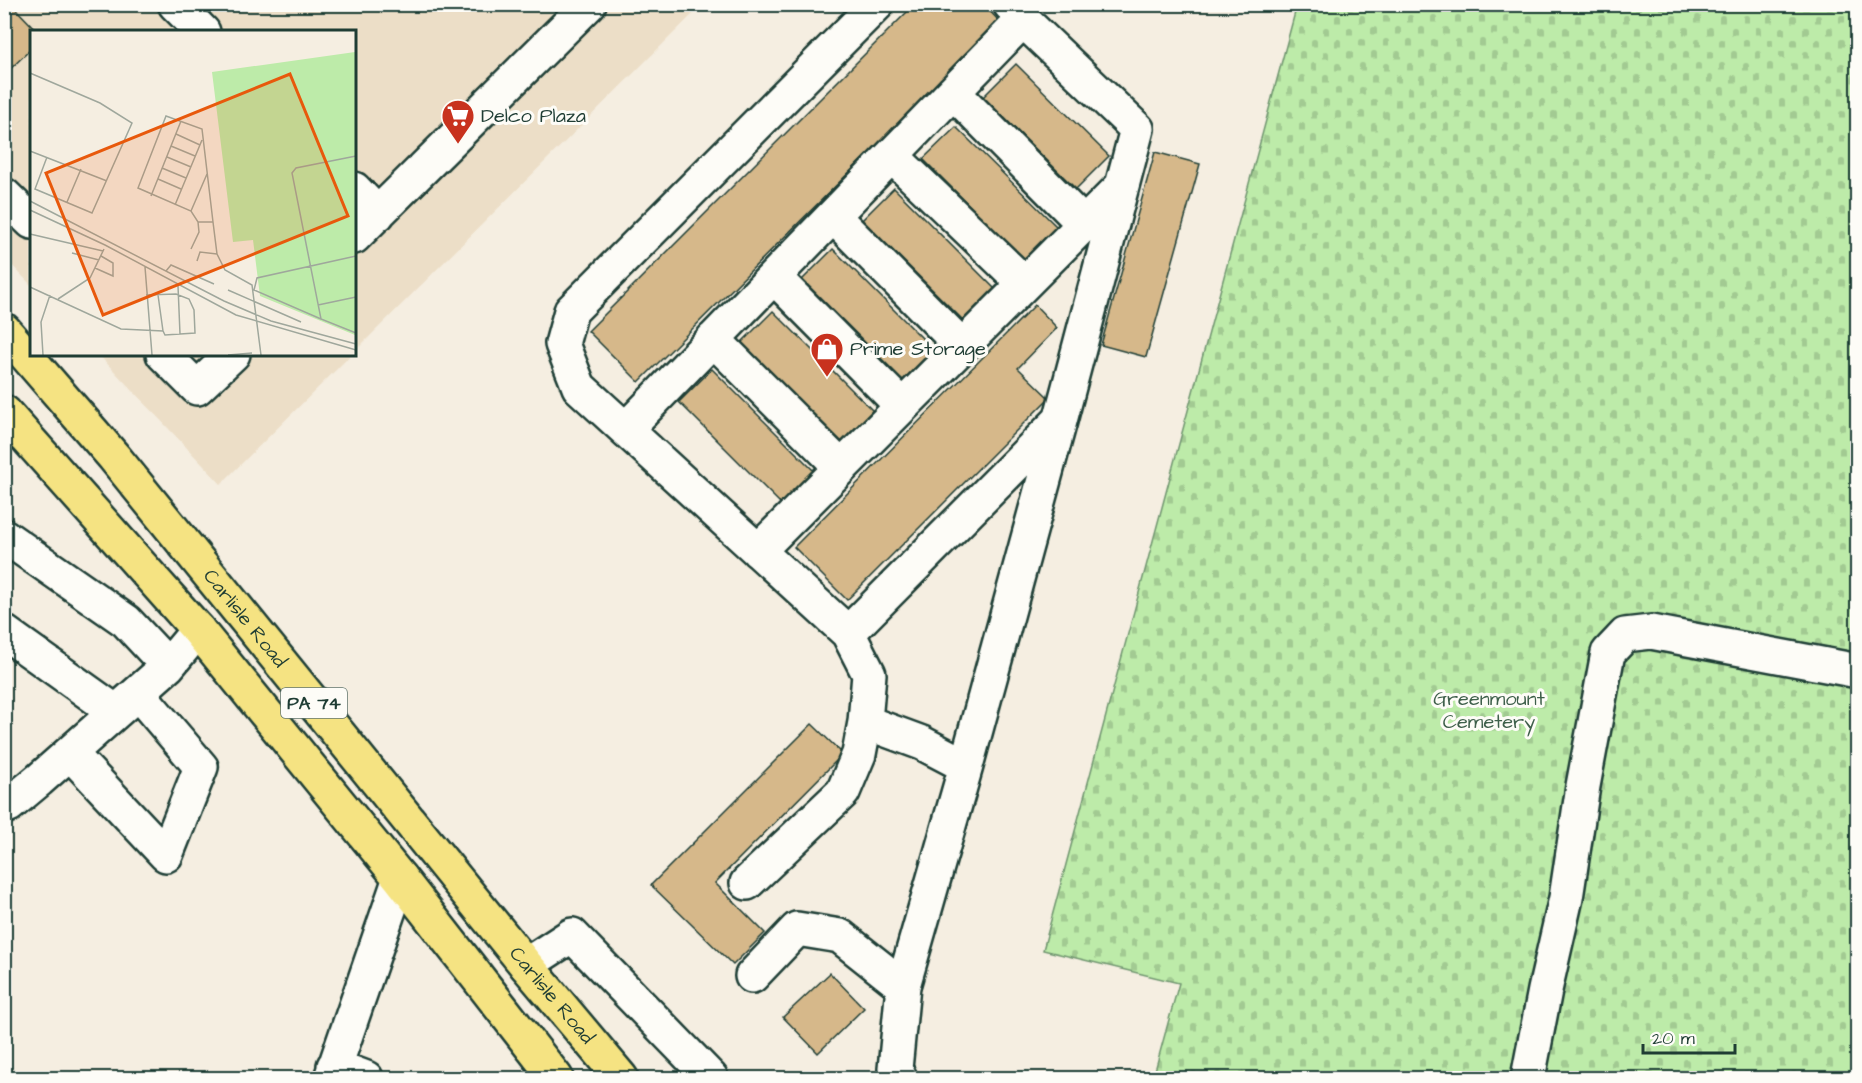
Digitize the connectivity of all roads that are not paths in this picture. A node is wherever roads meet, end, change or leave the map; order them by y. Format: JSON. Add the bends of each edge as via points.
{"nodes":[{"id":1,"x":175,"y":4,"type":"edge"},
{"id":2,"x":589,"y":4,"type":"edge"},
{"id":3,"x":876,"y":4,"type":"edge"},
{"id":4,"x":1016,"y":12,"type":"edge"},
{"id":5,"x":201,"y":30,"type":"edge"},
{"id":6,"x":953,"y":92,"type":"junction"},
{"id":7,"x":891,"y":156,"type":"junction"},
{"id":8,"x":1122,"y":186,"type":"junction"},
{"id":9,"x":356,"y":191,"type":"edge"},
{"id":10,"x":4,"y":195,"type":"edge"},
{"id":11,"x":378,"y":214,"type":"junction"},
{"id":12,"x":833,"y":216,"type":"junction"},
{"id":13,"x":30,"y":220,"type":"edge"},
{"id":14,"x":1084,"y":224,"type":"junction"},
{"id":15,"x":356,"y":235,"type":"edge"},
{"id":16,"x":774,"y":277,"type":"junction"},
{"id":17,"x":1024,"y":284,"type":"junction"},
{"id":18,"x":4,"y":330,"type":"edge"},
{"id":19,"x":713,"y":339,"type":"junction"},
{"id":20,"x":962,"y":346,"type":"junction"},
{"id":21,"x":165,"y":356,"type":"edge"},
{"id":22,"x":231,"y":356,"type":"edge"},
{"id":23,"x":902,"y":406,"type":"junction"},
{"id":24,"x":4,"y":412,"type":"edge"},
{"id":25,"x":1060,"y":421,"type":"junction"},
{"id":26,"x":626,"y":429,"type":"junction"},
{"id":27,"x":841,"y":467,"type":"junction"},
{"id":28,"x":4,"y":536,"type":"edge"},
{"id":29,"x":758,"y":551,"type":"junction"},
{"id":30,"x":198,"y":630,"type":"junction"},
{"id":31,"x":4,"y":632,"type":"edge"},
{"id":32,"x":848,"y":633,"type":"junction"},
{"id":33,"x":168,"y":666,"type":"junction"},
{"id":34,"x":1857,"y":671,"type":"edge"},
{"id":35,"x":127,"y":703,"type":"junction"},
{"id":36,"x":865,"y":722,"type":"junction"},
{"id":37,"x":70,"y":753,"type":"junction"},
{"id":38,"x":966,"y":766,"type":"junction"},
{"id":39,"x":4,"y":807,"type":"edge"},
{"id":40,"x":400,"y":878,"type":"junction"},
{"id":41,"x":747,"y":883,"type":"dead end"},
{"id":42,"x":526,"y":965,"type":"junction"},
{"id":43,"x":752,"y":976,"type":"dead end"},
{"id":44,"x":903,"y":986,"type":"junction"},
{"id":45,"x":332,"y":1072,"type":"edge"},
{"id":46,"x":366,"y":1078,"type":"edge"},
{"id":47,"x":556,"y":1078,"type":"edge"},
{"id":48,"x":621,"y":1078,"type":"edge"},
{"id":49,"x":711,"y":1078,"type":"edge"},
{"id":50,"x":900,"y":1078,"type":"edge"},
{"id":51,"x":1528,"y":1078,"type":"edge"}],
"edges":[{"from":1,"to":5,"type":"street"},
{"from":2,"to":11,"type":"street"},
{"from":3,"to":26,"type":"street","via":[[571,311],[562,344],[579,387]]},
{"from":4,"to":6,"type":"street"},
{"from":4,"to":8,"type":"street","via":[[1137,129]]},
{"from":6,"to":7,"type":"street"},
{"from":6,"to":14,"type":"street"},
{"from":7,"to":12,"type":"street"},
{"from":7,"to":17,"type":"street"},
{"from":8,"to":14,"type":"street"},
{"from":8,"to":25,"type":"street"},
{"from":9,"to":11,"type":"street"},
{"from":10,"to":13,"type":"street"},
{"from":11,"to":15,"type":"street"},
{"from":12,"to":16,"type":"street"},
{"from":12,"to":20,"type":"street"},
{"from":14,"to":17,"type":"street"},
{"from":16,"to":19,"type":"street"},
{"from":16,"to":23,"type":"street"},
{"from":17,"to":20,"type":"street"},
{"from":18,"to":42,"type":"main road","name":"Carlisle Road","number":"PA 74","via":[[114,457]]},
{"from":19,"to":26,"type":"street"},
{"from":19,"to":27,"type":"street"},
{"from":20,"to":23,"type":"street"},
{"from":21,"to":22,"type":"street","via":[[197,388]]},
{"from":23,"to":27,"type":"street"},
{"from":24,"to":30,"type":"main road","number":"PA 74"},
{"from":25,"to":32,"type":"street"},
{"from":25,"to":38,"type":"street"},
{"from":26,"to":29,"type":"street"},
{"from":27,"to":29,"type":"street"},
{"from":28,"to":33,"type":"street","via":[[126,621]]},
{"from":29,"to":32,"type":"street"},
{"from":30,"to":33,"type":"street"},
{"from":30,"to":40,"type":"main road","number":"PA 74"},
{"from":31,"to":35,"type":"street"},
{"from":32,"to":36,"type":"street","via":[[869,674]]},
{"from":33,"to":35,"type":"street"},
{"from":34,"to":51,"type":"street","via":[[1651,632],[1625,635],[1608,653],[1566,898]]},
{"from":35,"to":37,"type":"street"},
{"from":35,"to":37,"type":"street","via":[[201,767],[166,855]]},
{"from":36,"to":38,"type":"street","via":[[921,743]]},
{"from":36,"to":41,"type":"street","via":[[859,754],[843,792]]},
{"from":37,"to":39,"type":"street"},
{"from":38,"to":44,"type":"street"},
{"from":40,"to":45,"type":"street"},
{"from":40,"to":47,"type":"main road","number":"PA 74"},
{"from":42,"to":48,"type":"main road","name":"Carlisle Road","number":"PA 74"},
{"from":42,"to":49,"type":"street","via":[[572,935]]},
{"from":43,"to":44,"type":"street","via":[[797,928],[840,936]]},
{"from":44,"to":50,"type":"street","via":[[895,1069]]},
{"from":45,"to":46,"type":"street"}]}
